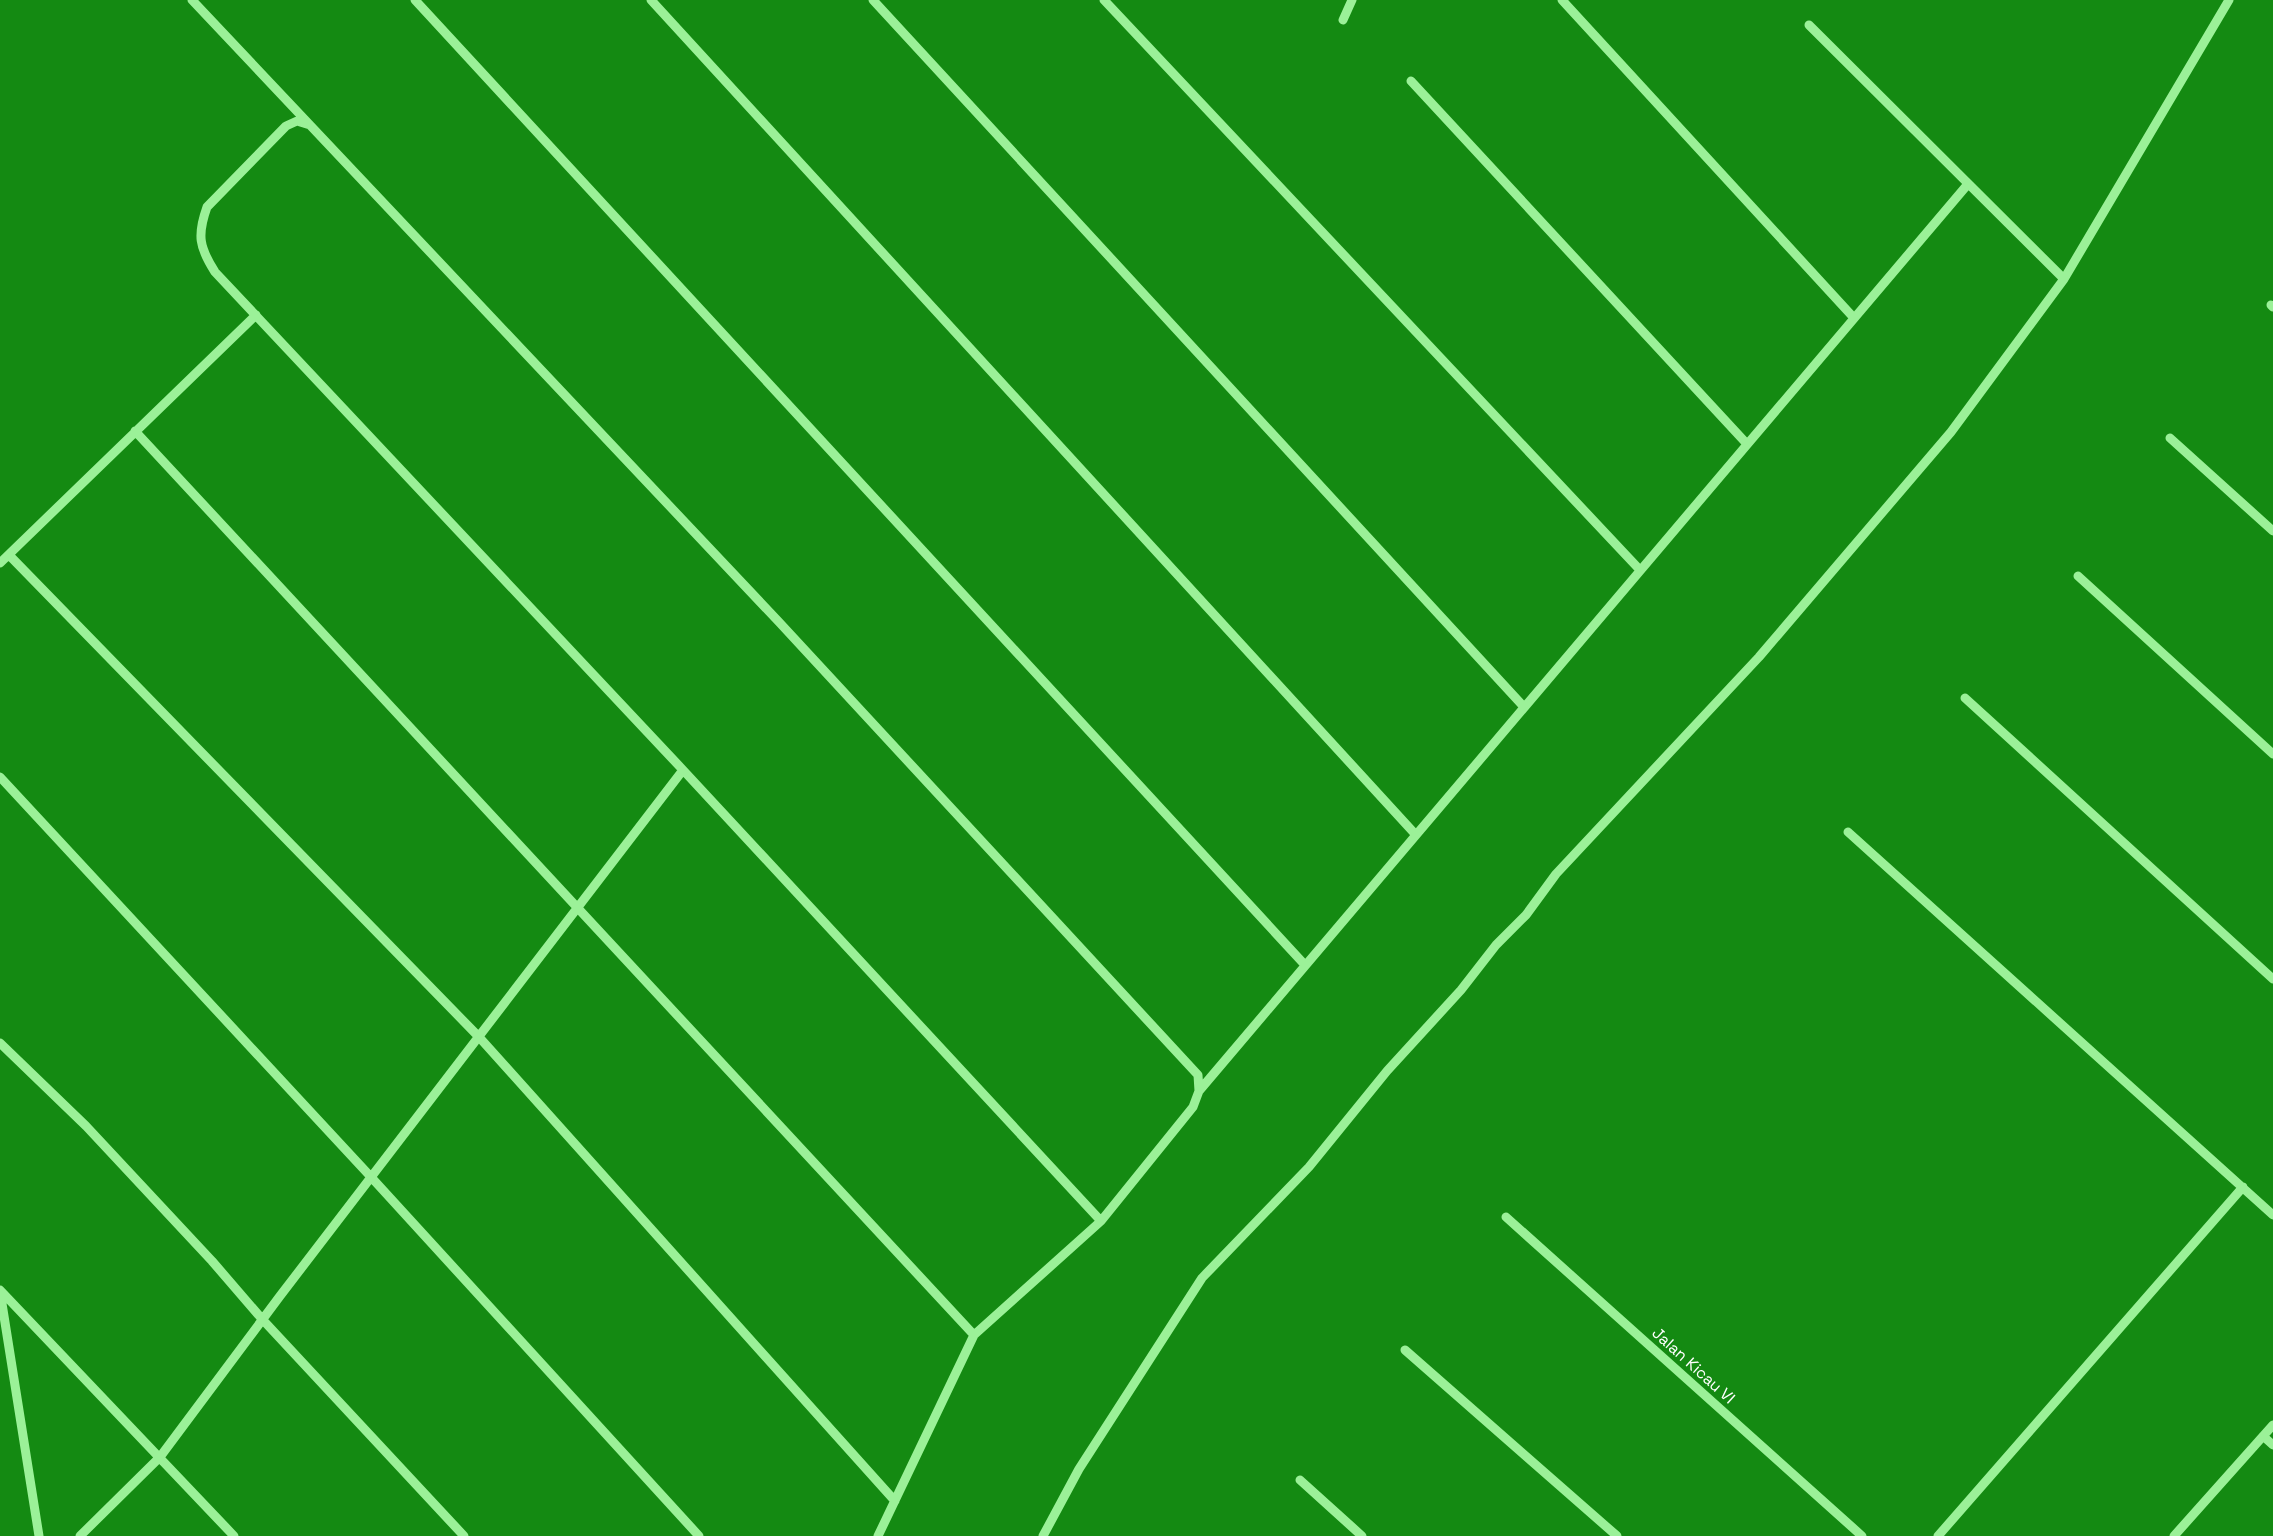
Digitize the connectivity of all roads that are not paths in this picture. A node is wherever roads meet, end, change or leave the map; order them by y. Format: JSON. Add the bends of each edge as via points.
{"nodes":[{"id":1,"x":192,"y":0,"type":"edge"},
{"id":2,"x":415,"y":0,"type":"edge"},
{"id":3,"x":651,"y":0,"type":"edge"},
{"id":4,"x":873,"y":0,"type":"edge"},
{"id":5,"x":1104,"y":0,"type":"edge"},
{"id":6,"x":1352,"y":0,"type":"edge"},
{"id":7,"x":1562,"y":0,"type":"edge"},
{"id":8,"x":2229,"y":0,"type":"edge"},
{"id":9,"x":1343,"y":20,"type":"dead end"},
{"id":10,"x":1809,"y":25,"type":"dead end"},
{"id":11,"x":1411,"y":81,"type":"dead end"},
{"id":12,"x":311,"y":125,"type":"junction"},
{"id":13,"x":1968,"y":184,"type":"junction"},
{"id":14,"x":2064,"y":279,"type":"junction"},
{"id":15,"x":256,"y":315,"type":"junction"},
{"id":16,"x":1854,"y":318,"type":"junction"},
{"id":17,"x":135,"y":431,"type":"junction"},
{"id":18,"x":2170,"y":438,"type":"dead end"},
{"id":19,"x":1747,"y":444,"type":"junction"},
{"id":20,"x":2273,"y":530,"type":"edge"},
{"id":21,"x":8,"y":554,"type":"junction"},
{"id":22,"x":0,"y":563,"type":"edge"},
{"id":23,"x":1640,"y":570,"type":"junction"},
{"id":24,"x":2078,"y":576,"type":"dead end"},
{"id":25,"x":1965,"y":698,"type":"dead end"},
{"id":26,"x":1524,"y":707,"type":"junction"},
{"id":27,"x":2273,"y":754,"type":"edge"},
{"id":28,"x":683,"y":770,"type":"junction"},
{"id":29,"x":0,"y":777,"type":"edge"},
{"id":30,"x":1848,"y":832,"type":"dead end"},
{"id":31,"x":1416,"y":835,"type":"junction"},
{"id":32,"x":578,"y":908,"type":"junction"},
{"id":33,"x":1305,"y":965,"type":"junction"},
{"id":34,"x":2273,"y":979,"type":"edge"},
{"id":35,"x":479,"y":1037,"type":"junction"},
{"id":36,"x":0,"y":1043,"type":"edge"},
{"id":37,"x":1198,"y":1091,"type":"junction"},
{"id":38,"x":372,"y":1177,"type":"junction"},
{"id":39,"x":2243,"y":1187,"type":"junction"},
{"id":40,"x":2273,"y":1215,"type":"edge"},
{"id":41,"x":1506,"y":1217,"type":"dead end"},
{"id":42,"x":1101,"y":1221,"type":"junction"},
{"id":43,"x":0,"y":1290,"type":"edge"},
{"id":44,"x":262,"y":1319,"type":"junction"},
{"id":45,"x":974,"y":1335,"type":"junction"},
{"id":46,"x":1404,"y":1350,"type":"dead end"},
{"id":47,"x":2273,"y":1425,"type":"edge"},
{"id":48,"x":2263,"y":1436,"type":"junction"},
{"id":49,"x":2273,"y":1445,"type":"edge"},
{"id":50,"x":160,"y":1457,"type":"junction"},
{"id":51,"x":1300,"y":1480,"type":"dead end"},
{"id":52,"x":895,"y":1501,"type":"junction"},
{"id":53,"x":39,"y":1536,"type":"edge"},
{"id":54,"x":80,"y":1536,"type":"edge"},
{"id":55,"x":234,"y":1536,"type":"edge"},
{"id":56,"x":464,"y":1536,"type":"edge"},
{"id":57,"x":699,"y":1536,"type":"edge"},
{"id":58,"x":878,"y":1536,"type":"edge"},
{"id":59,"x":1043,"y":1536,"type":"edge"},
{"id":60,"x":1362,"y":1536,"type":"edge"},
{"id":61,"x":1617,"y":1536,"type":"edge"},
{"id":62,"x":1862,"y":1536,"type":"edge"},
{"id":63,"x":1938,"y":1536,"type":"edge"},
{"id":64,"x":2174,"y":1536,"type":"edge"}],
"edges":[{"from":1,"to":12,"type":"street"},
{"from":2,"to":33,"type":"street"},
{"from":3,"to":31,"type":"street"},
{"from":4,"to":26,"type":"street"},
{"from":5,"to":23,"type":"street"},
{"from":6,"to":9,"type":"street"},
{"from":7,"to":16,"type":"street"},
{"from":8,"to":14,"type":"street"},
{"from":10,"to":13,"type":"street"},
{"from":11,"to":19,"type":"street"},
{"from":12,"to":15,"type":"street","via":[[297,121],[286,126],[207,207],[200,225],[200,243],[215,272]]},
{"from":12,"to":37,"type":"street","via":[[772,615],[1198,1075]]},
{"from":13,"to":14,"type":"street"},
{"from":13,"to":16,"type":"street"},
{"from":14,"to":59,"type":"street","via":[[1951,432],[1759,657],[1556,874],[1526,915],[1496,945],[1461,990],[1386,1070],[1309,1167],[1202,1278],[1079,1468]]},
{"from":15,"to":17,"type":"street"},
{"from":15,"to":28,"type":"street"},
{"from":16,"to":19,"type":"street"},
{"from":17,"to":21,"type":"street"},
{"from":17,"to":32,"type":"street"},
{"from":18,"to":20,"type":"street"},
{"from":19,"to":23,"type":"street"},
{"from":21,"to":22,"type":"street"},
{"from":21,"to":35,"type":"street"},
{"from":23,"to":26,"type":"street"},
{"from":24,"to":27,"type":"street"},
{"from":25,"to":34,"type":"street"},
{"from":26,"to":31,"type":"street"},
{"from":28,"to":32,"type":"street"},
{"from":28,"to":42,"type":"street"},
{"from":29,"to":38,"type":"street"},
{"from":30,"to":39,"type":"street"},
{"from":31,"to":33,"type":"street"},
{"from":32,"to":35,"type":"street"},
{"from":32,"to":45,"type":"street"},
{"from":33,"to":37,"type":"street"},
{"from":35,"to":38,"type":"street"},
{"from":35,"to":52,"type":"street"},
{"from":36,"to":44,"type":"street","via":[[86,1126],[212,1260]]},
{"from":37,"to":42,"type":"street","via":[[1193,1107]]},
{"from":38,"to":44,"type":"street"},
{"from":38,"to":57,"type":"street"},
{"from":39,"to":40,"type":"street"},
{"from":39,"to":63,"type":"street"},
{"from":41,"to":62,"type":"street","name":"Jalan Kicau VI"},
{"from":42,"to":45,"type":"street"},
{"from":43,"to":50,"type":"street"},
{"from":43,"to":53,"type":"street"},
{"from":44,"to":50,"type":"street"},
{"from":44,"to":56,"type":"street"},
{"from":45,"to":52,"type":"street"},
{"from":46,"to":61,"type":"street"},
{"from":47,"to":48,"type":"street"},
{"from":48,"to":49,"type":"street"},
{"from":48,"to":64,"type":"street"},
{"from":50,"to":54,"type":"street"},
{"from":50,"to":55,"type":"street"},
{"from":51,"to":60,"type":"street"},
{"from":52,"to":58,"type":"street"}]}
